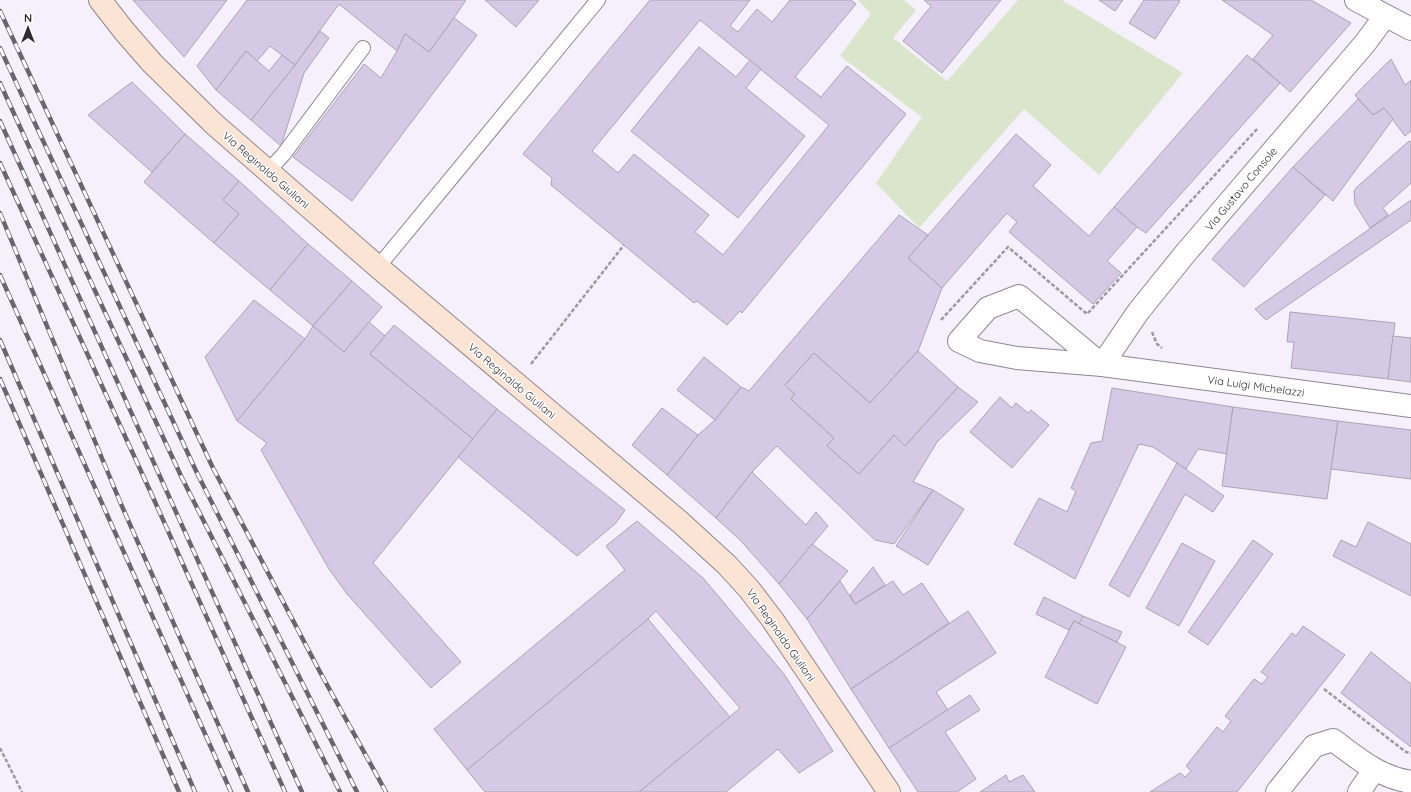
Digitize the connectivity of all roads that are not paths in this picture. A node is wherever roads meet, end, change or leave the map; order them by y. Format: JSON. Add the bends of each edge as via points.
{"nodes":[{"id":1,"x":100,"y":0,"type":"edge"},
{"id":2,"x":598,"y":0,"type":"edge"},
{"id":3,"x":1356,"y":0,"type":"edge"},
{"id":4,"x":1385,"y":16,"type":"junction"},
{"id":5,"x":1411,"y":29,"type":"edge"},
{"id":6,"x":363,"y":48,"type":"dead end"},
{"id":7,"x":268,"y":171,"type":"junction"},
{"id":8,"x":378,"y":267,"type":"junction"},
{"id":9,"x":1102,"y":365,"type":"junction"},
{"id":10,"x":1411,"y":406,"type":"edge"},
{"id":11,"x":1374,"y":770,"type":"junction"},
{"id":12,"x":1411,"y":782,"type":"edge"},
{"id":13,"x":889,"y":792,"type":"edge"},
{"id":14,"x":1277,"y":792,"type":"edge"},
{"id":15,"x":1359,"y":792,"type":"edge"}],
"edges":[{"from":1,"to":7,"type":"main road","name":"Via Reginaldo Giuliani","via":[[168,79]]},
{"from":2,"to":8,"type":"lane"},
{"from":3,"to":4,"type":"street"},
{"from":4,"to":5,"type":"street"},
{"from":4,"to":9,"type":"street","name":"Via Gustavo Console","via":[[1361,48],[1184,255],[1138,312]]},
{"from":6,"to":7,"type":"lane","via":[[283,155]]},
{"from":7,"to":8,"type":"main road","name":"Via Reginaldo Giuliani"},
{"from":8,"to":13,"type":"main road","name":"Via Reginaldo Giuliani","via":[[680,522],[726,565],[749,589],[772,620]]},
{"from":9,"to":9,"type":"street","name":"Via Luigi Michelazzi","via":[[1019,296],[988,308],[959,341],[980,351],[1017,358]]},
{"from":9,"to":10,"type":"street","name":"Via Luigi Michelazzi"},
{"from":11,"to":12,"type":"street"},
{"from":11,"to":14,"type":"street","via":[[1333,740],[1314,746]]},
{"from":11,"to":15,"type":"street"}]}
